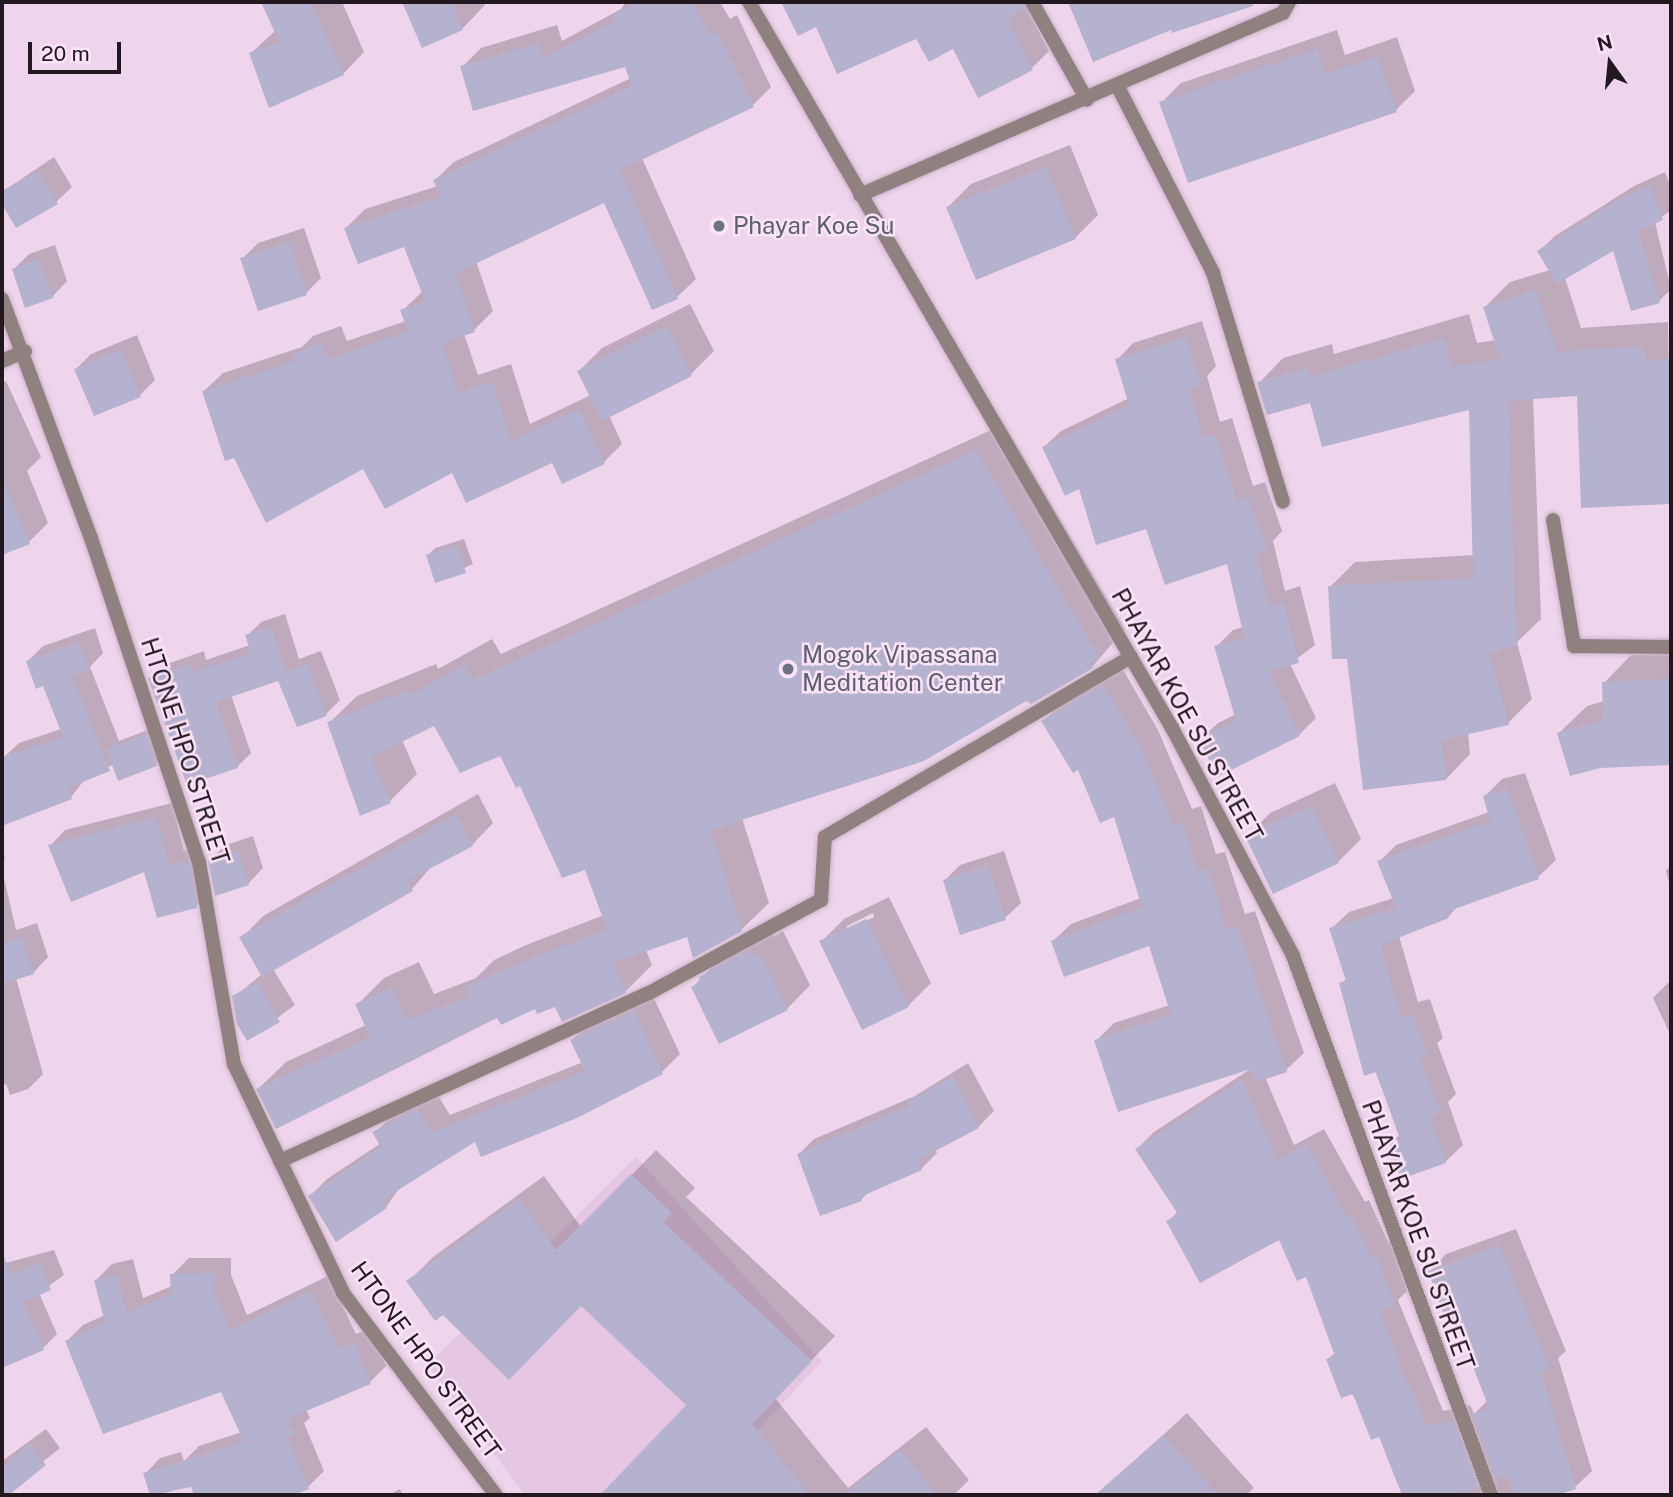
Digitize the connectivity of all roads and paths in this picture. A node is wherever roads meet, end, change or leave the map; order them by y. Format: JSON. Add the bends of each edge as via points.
{"nodes":[{"id":1,"x":749,"y":2,"type":"edge"},
{"id":2,"x":1032,"y":2,"type":"edge"},
{"id":3,"x":1289,"y":2,"type":"edge"},
{"id":4,"x":1118,"y":87,"type":"junction"},
{"id":5,"x":1087,"y":100,"type":"junction"},
{"id":6,"x":860,"y":195,"type":"junction"},
{"id":7,"x":2,"y":299,"type":"edge"},
{"id":8,"x":25,"y":351,"type":"junction"},
{"id":9,"x":2,"y":361,"type":"edge"},
{"id":10,"x":1283,"y":502,"type":"dead end"},
{"id":11,"x":1553,"y":520,"type":"dead end"},
{"id":12,"x":1671,"y":648,"type":"edge"},
{"id":13,"x":1131,"y":657,"type":"junction"},
{"id":14,"x":280,"y":1161,"type":"junction"},
{"id":15,"x":496,"y":1495,"type":"edge"},
{"id":16,"x":1491,"y":1495,"type":"edge"}],
"edges":[{"from":1,"to":6,"type":"street","name":"PHAYAR KOE SU STREET"},
{"from":2,"to":5,"type":"street"},
{"from":3,"to":4,"type":"street","via":[[1283,13]]},
{"from":4,"to":5,"type":"street"},
{"from":4,"to":10,"type":"street","via":[[1213,273]]},
{"from":5,"to":6,"type":"street"},
{"from":6,"to":13,"type":"street","name":"PHAYAR KOE SU STREET"},
{"from":7,"to":8,"type":"street","name":"HTONE HPO STREET"},
{"from":8,"to":9,"type":"street"},
{"from":8,"to":14,"type":"street","name":"HTONE HPO STREET","via":[[199,862],[234,1064]]},
{"from":11,"to":12,"type":"street","via":[[1574,646]]},
{"from":13,"to":14,"type":"street","via":[[825,837],[821,900],[648,994]]},
{"from":13,"to":16,"type":"street","name":"PHAYAR KOE SU STREET","via":[[1293,956]]},
{"from":14,"to":15,"type":"street","name":"HTONE HPO STREET","via":[[342,1293]]}]}
